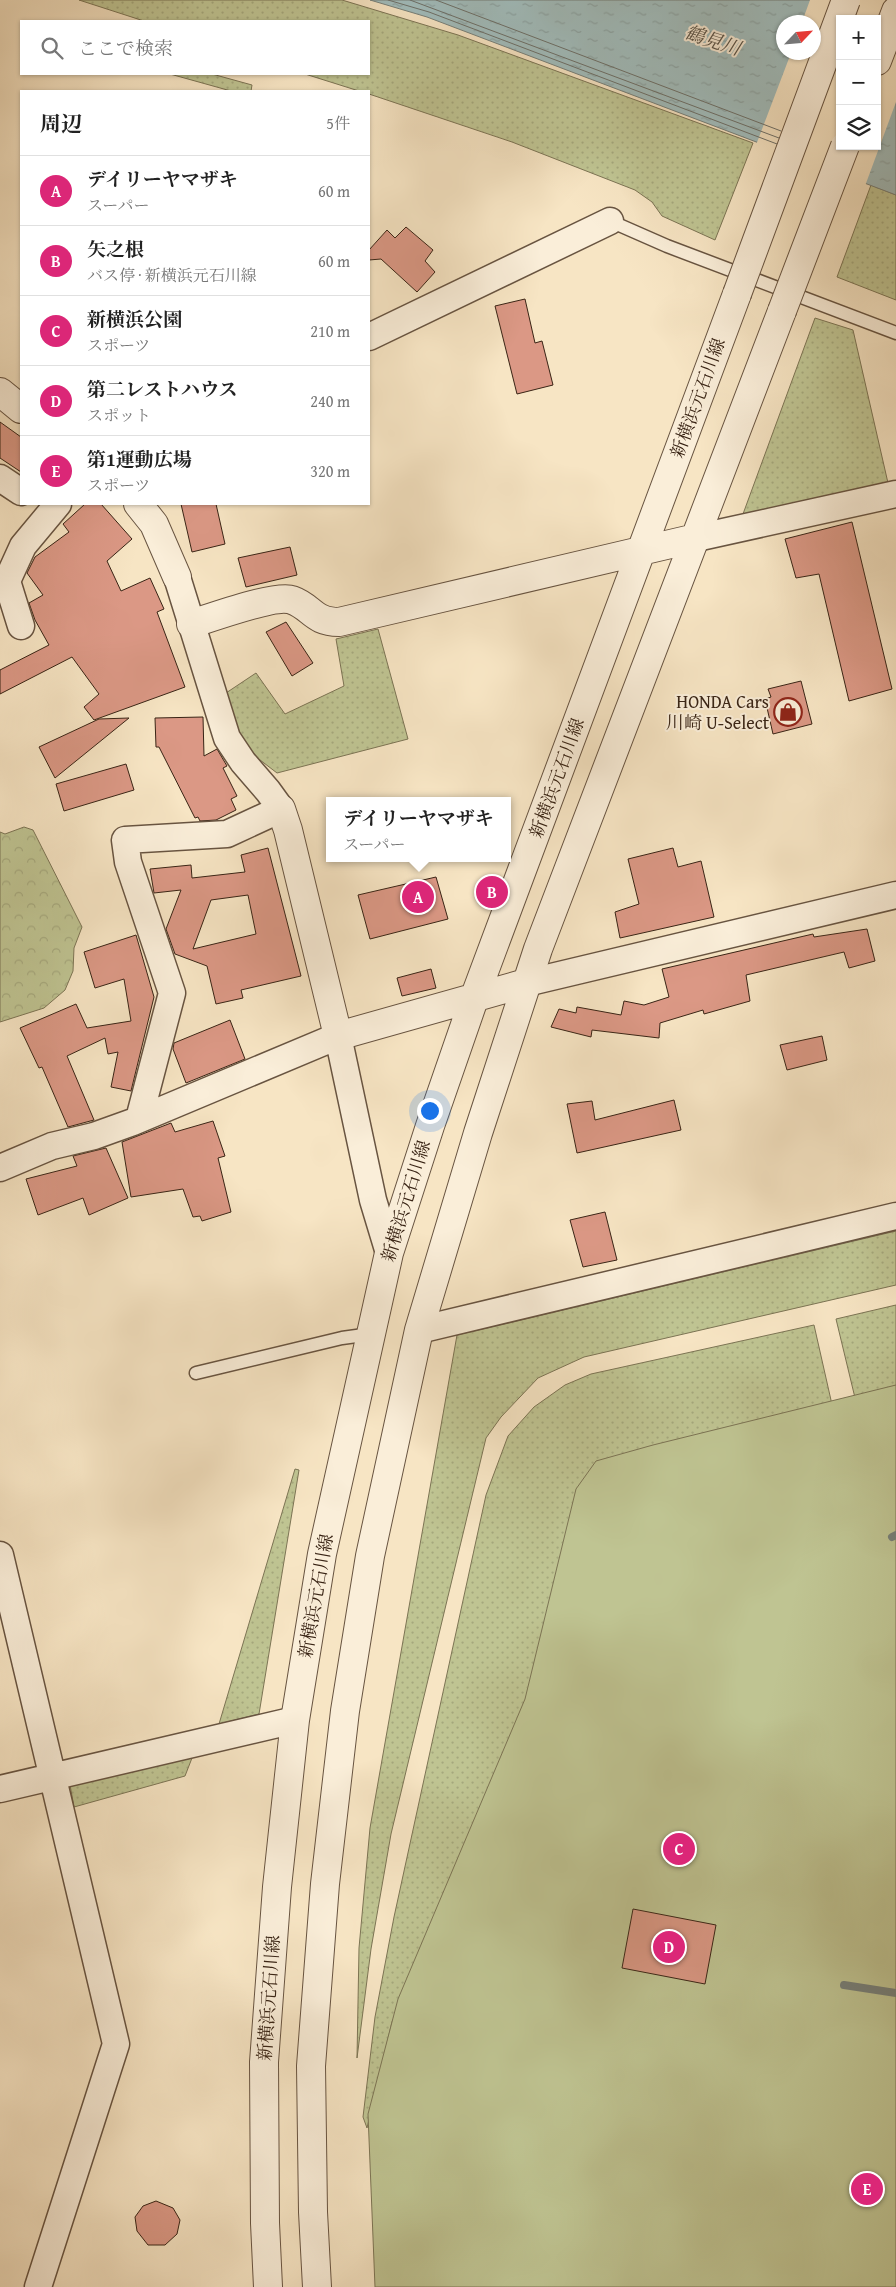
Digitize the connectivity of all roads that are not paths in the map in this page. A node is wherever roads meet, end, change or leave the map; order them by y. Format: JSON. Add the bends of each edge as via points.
{"nodes":[{"id":1,"x":846,"y":0,"type":"edge"},
{"id":2,"x":896,"y":11,"type":"edge"},
{"id":3,"x":877,"y":60,"type":"edge"},
{"id":4,"x":843,"y":150,"type":"edge"},
{"id":5,"x":610,"y":221,"type":"joint"},
{"id":6,"x":896,"y":333,"type":"edge"},
{"id":7,"x":370,"y":337,"type":"edge"},
{"id":8,"x":0,"y":392,"type":"edge"},
{"id":9,"x":20,"y":408,"type":"edge"},
{"id":10,"x":0,"y":478,"type":"edge"},
{"id":11,"x":20,"y":491,"type":"edge"},
{"id":12,"x":896,"y":494,"type":"edge"},
{"id":13,"x":139,"y":505,"type":"edge"},
{"id":14,"x":49,"y":507,"type":"edge"},
{"id":15,"x":696,"y":538,"type":"junction"},
{"id":16,"x":641,"y":552,"type":"junction"},
{"id":17,"x":177,"y":577,"type":"joint"},
{"id":18,"x":191,"y":624,"type":"junction"},
{"id":19,"x":21,"y":626,"type":"dead end"},
{"id":20,"x":280,"y":809,"type":"junction"},
{"id":21,"x":896,"y":895,"type":"edge"},
{"id":22,"x":526,"y":983,"type":"junction"},
{"id":23,"x":475,"y":996,"type":"junction"},
{"id":24,"x":338,"y":1036,"type":"junction"},
{"id":25,"x":139,"y":1119,"type":"junction"},
{"id":26,"x":0,"y":1168,"type":"edge"},
{"id":27,"x":896,"y":1216,"type":"edge"},
{"id":28,"x":389,"y":1253,"type":"junction"},
{"id":29,"x":418,"y":1330,"type":"junction"},
{"id":30,"x":371,"y":1334,"type":"junction"},
{"id":31,"x":196,"y":1373,"type":"dead end"},
{"id":32,"x":0,"y":1556,"type":"edge"},
{"id":33,"x":295,"y":1720,"type":"junction"},
{"id":34,"x":53,"y":1777,"type":"junction"},
{"id":35,"x":0,"y":1789,"type":"edge"},
{"id":36,"x":38,"y":2287,"type":"edge"},
{"id":37,"x":268,"y":2287,"type":"edge"},
{"id":38,"x":317,"y":2287,"type":"edge"}],
"edges":[{"from":1,"to":16,"type":"street","name":"新横浜元石川線","bridge":true},
{"from":2,"to":3,"type":"street"},
{"from":4,"to":15,"type":"street","bridge":true},
{"from":5,"to":6,"type":"lane"},
{"from":5,"to":7,"type":"street"},
{"from":8,"to":9,"type":"street"},
{"from":10,"to":11,"type":"street"},
{"from":12,"to":15,"type":"street"},
{"from":13,"to":17,"type":"street","via":[[154,524]]},
{"from":14,"to":19,"type":"street","via":[[7,581]]},
{"from":15,"to":16,"type":"street"},
{"from":15,"to":22,"type":"street"},
{"from":16,"to":18,"type":"street","via":[[339,622],[325,622],[291,599],[275,599]]},
{"from":16,"to":23,"type":"street","name":"新横浜元石川線"},
{"from":17,"to":18,"type":"street"},
{"from":18,"to":20,"type":"street","via":[[228,738]]},
{"from":20,"to":24,"type":"street"},
{"from":20,"to":25,"type":"street","via":[[227,834],[125,840],[128,862],[172,994]]},
{"from":21,"to":22,"type":"street"},
{"from":22,"to":23,"type":"street"},
{"from":22,"to":29,"type":"street"},
{"from":23,"to":24,"type":"street"},
{"from":23,"to":28,"type":"street","name":"新横浜元石川線"},
{"from":24,"to":25,"type":"street"},
{"from":24,"to":28,"type":"street","via":[[373,1200]]},
{"from":25,"to":26,"type":"street","via":[[94,1136],[52,1146]]},
{"from":27,"to":29,"type":"street"},
{"from":28,"to":30,"type":"street","name":"新横浜元石川線"},
{"from":29,"to":38,"type":"street","via":[[370,1556],[346,1711],[325,1884],[312,2066]]},
{"from":30,"to":31,"type":"lane"},
{"from":30,"to":33,"type":"street","name":"新横浜元石川線","via":[[322,1554]]},
{"from":32,"to":34,"type":"street"},
{"from":33,"to":34,"type":"street"},
{"from":33,"to":37,"type":"street","name":"新横浜元石川線","via":[[276,1887],[264,2062]]},
{"from":34,"to":35,"type":"street"},
{"from":34,"to":36,"type":"street","via":[[116,2044]]}]}
